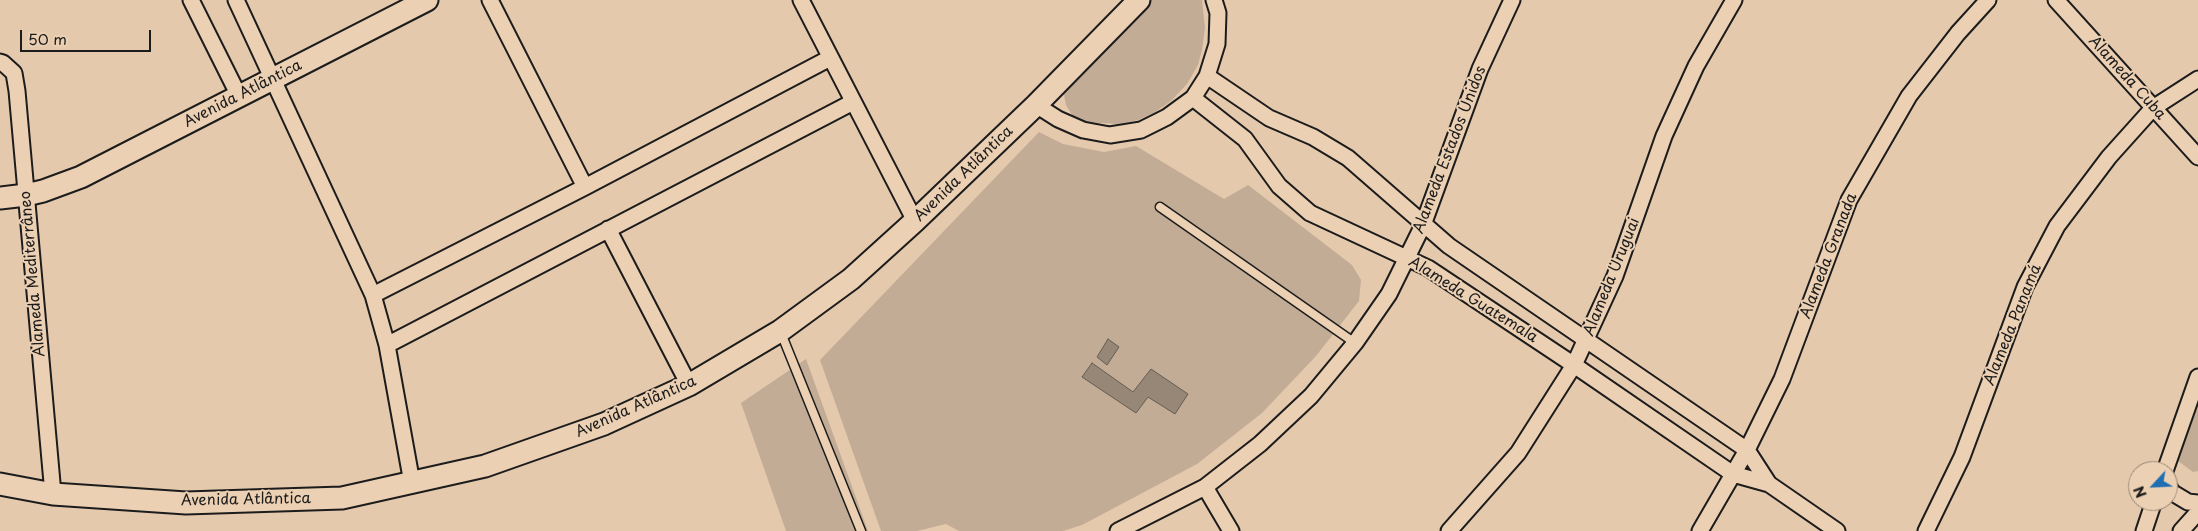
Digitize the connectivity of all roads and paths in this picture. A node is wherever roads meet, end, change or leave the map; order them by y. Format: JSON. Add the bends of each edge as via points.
{"nodes":[{"id":1,"x":191,"y":0,"type":"edge"},
{"id":2,"x":236,"y":0,"type":"edge"},
{"id":3,"x":427,"y":0,"type":"edge"},
{"id":4,"x":490,"y":0,"type":"edge"},
{"id":5,"x":801,"y":0,"type":"edge"},
{"id":6,"x":1139,"y":0,"type":"edge"},
{"id":7,"x":1214,"y":0,"type":"edge"},
{"id":8,"x":1512,"y":0,"type":"edge"},
{"id":9,"x":1734,"y":0,"type":"edge"},
{"id":10,"x":1988,"y":0,"type":"edge"},
{"id":11,"x":2056,"y":0,"type":"edge"},
{"id":12,"x":830,"y":58,"type":"junction"},
{"id":13,"x":0,"y":62,"type":"edge"},
{"id":14,"x":1207,"y":76,"type":"junction"},
{"id":15,"x":274,"y":78,"type":"junction"},
{"id":16,"x":2198,"y":79,"type":"edge"},
{"id":17,"x":239,"y":96,"type":"junction"},
{"id":18,"x":1192,"y":98,"type":"junction"},
{"id":19,"x":853,"y":102,"type":"junction"},
{"id":20,"x":1036,"y":105,"type":"junction"},
{"id":21,"x":2153,"y":108,"type":"junction"},
{"id":22,"x":2198,"y":157,"type":"edge"},
{"id":23,"x":585,"y":187,"type":"junction"},
{"id":24,"x":26,"y":196,"type":"junction"},
{"id":25,"x":0,"y":198,"type":"edge"},
{"id":26,"x":1160,"y":208,"type":"dead end"},
{"id":27,"x":915,"y":221,"type":"junction"},
{"id":28,"x":1423,"y":225,"type":"junction"},
{"id":29,"x":608,"y":229,"type":"junction"},
{"id":30,"x":1406,"y":257,"type":"junction"},
{"id":31,"x":373,"y":295,"type":"junction"},
{"id":32,"x":780,"y":331,"type":"junction"},
{"id":33,"x":1586,"y":340,"type":"junction"},
{"id":34,"x":1355,"y":343,"type":"junction"},
{"id":35,"x":387,"y":345,"type":"junction"},
{"id":36,"x":1574,"y":365,"type":"junction"},
{"id":37,"x":2198,"y":377,"type":"edge"},
{"id":38,"x":689,"y":385,"type":"junction"},
{"id":39,"x":1747,"y":450,"type":"junction"},
{"id":40,"x":2169,"y":461,"type":"edge"},
{"id":41,"x":1733,"y":474,"type":"junction"},
{"id":42,"x":412,"y":483,"type":"junction"},
{"id":43,"x":0,"y":484,"type":"edge"},
{"id":44,"x":1769,"y":484,"type":"junction"},
{"id":45,"x":1205,"y":487,"type":"junction"},
{"id":46,"x":52,"y":494,"type":"junction"},
{"id":47,"x":2178,"y":496,"type":"edge"},
{"id":48,"x":2198,"y":503,"type":"edge"},
{"id":49,"x":2151,"y":511,"type":"edge"},
{"id":50,"x":2198,"y":512,"type":"edge"},
{"id":51,"x":861,"y":531,"type":"edge"},
{"id":52,"x":1118,"y":531,"type":"edge"},
{"id":53,"x":1231,"y":531,"type":"edge"},
{"id":54,"x":1449,"y":531,"type":"edge"},
{"id":55,"x":1700,"y":531,"type":"edge"},
{"id":56,"x":1837,"y":531,"type":"edge"},
{"id":57,"x":1926,"y":531,"type":"edge"},
{"id":58,"x":2144,"y":531,"type":"edge"},
{"id":59,"x":2181,"y":531,"type":"edge"}],
"edges":[{"from":1,"to":17,"type":"street"},
{"from":2,"to":15,"type":"street"},
{"from":3,"to":15,"type":"street","name":"Avenida Atlântica"},
{"from":4,"to":23,"type":"street"},
{"from":5,"to":12,"type":"street"},
{"from":6,"to":20,"type":"street","name":"Avenida Atlântica"},
{"from":7,"to":14,"type":"street","via":[[1218,13],[1217,44]]},
{"from":8,"to":28,"type":"street","name":"Alameda Estados Unidos","via":[[1480,69]]},
{"from":9,"to":33,"type":"street","name":"Alameda Uruguai","via":[[1696,66],[1664,136],[1615,276]]},
{"from":10,"to":39,"type":"street","name":"Alameda Granada","via":[[1909,96],[1849,200],[1782,379]]},
{"from":11,"to":21,"type":"street","name":"Alameda Cuba"},
{"from":12,"to":19,"type":"street"},
{"from":12,"to":23,"type":"street"},
{"from":13,"to":24,"type":"street","name":"Alameda Mediterrâneo","via":[[14,73]]},
{"from":14,"to":18,"type":"street"},
{"from":14,"to":28,"type":"street","name":"Alameda Guatemala","via":[[1269,118],[1313,137],[1348,158]]},
{"from":15,"to":17,"type":"street","name":"Avenida Atlântica"},
{"from":15,"to":31,"type":"street"},
{"from":16,"to":21,"type":"street","name":"Alameda Panamá"},
{"from":17,"to":24,"type":"street","name":"Avenida Atlântica","via":[[81,177]]},
{"from":18,"to":20,"type":"street","via":[[1167,118],[1142,130],[1110,135],[1083,130]]},
{"from":18,"to":30,"type":"street","name":"Alameda Guatemala","via":[[1245,139],[1279,186],[1297,203]]},
{"from":19,"to":27,"type":"street"},
{"from":19,"to":29,"type":"street"},
{"from":20,"to":27,"type":"street","name":"Avenida Atlântica"},
{"from":21,"to":22,"type":"street","name":"Alameda Cuba"},
{"from":21,"to":57,"type":"street","name":"Alameda Panamá","via":[[2109,157],[2057,226],[2025,287],[1962,457]]},
{"from":23,"to":31,"type":"street"},
{"from":24,"to":25,"type":"street","name":"Avenida Atlântica"},
{"from":24,"to":46,"type":"street","name":"Alameda Mediterrâneo"},
{"from":26,"to":34,"type":"lane"},
{"from":27,"to":32,"type":"street","name":"Avenida Atlântica","via":[[851,279]]},
{"from":28,"to":30,"type":"street","name":"Alameda Estados Unidos"},
{"from":28,"to":33,"type":"street","name":"Alameda Guatemala"},
{"from":29,"to":35,"type":"street"},
{"from":29,"to":38,"type":"street"},
{"from":30,"to":34,"type":"street","name":"Alameda Estados Unidos","via":[[1388,294]]},
{"from":30,"to":36,"type":"street","name":"Alameda Guatemala","via":[[1428,268]]},
{"from":31,"to":35,"type":"street"},
{"from":32,"to":38,"type":"street","name":"Avenida Atlântica"},
{"from":32,"to":51,"type":"lane"},
{"from":33,"to":36,"type":"street","name":"Alameda Uruguai"},
{"from":33,"to":39,"type":"street","name":"Alameda Guatemala"},
{"from":34,"to":45,"type":"street","name":"Alameda Estados Unidos","via":[[1311,396],[1260,444]]},
{"from":35,"to":42,"type":"street"},
{"from":36,"to":41,"type":"street","name":"Alameda Guatemala"},
{"from":36,"to":54,"type":"street","name":"Alameda Uruguai","via":[[1518,453]]},
{"from":37,"to":40,"type":"street"},
{"from":38,"to":42,"type":"street","name":"Avenida Atlântica","via":[[594,427],[484,466]]},
{"from":39,"to":41,"type":"street","name":"Alameda Granada"},
{"from":39,"to":44,"type":"street","name":"Alameda Guatemala"},
{"from":41,"to":44,"type":"street","name":"Alameda Guatemala"},
{"from":41,"to":55,"type":"street","name":"Alameda Granada"},
{"from":42,"to":46,"type":"street","name":"Avenida Atlântica","via":[[342,498],[186,502]]},
{"from":43,"to":46,"type":"street","name":"Avenida Atlântica"},
{"from":44,"to":56,"type":"street","name":"Alameda Guatemala"},
{"from":45,"to":52,"type":"street","name":"Alameda Estados Unidos"},
{"from":45,"to":53,"type":"street"},
{"from":47,"to":48,"type":"street"},
{"from":49,"to":58,"type":"street"},
{"from":50,"to":59,"type":"street"}]}
